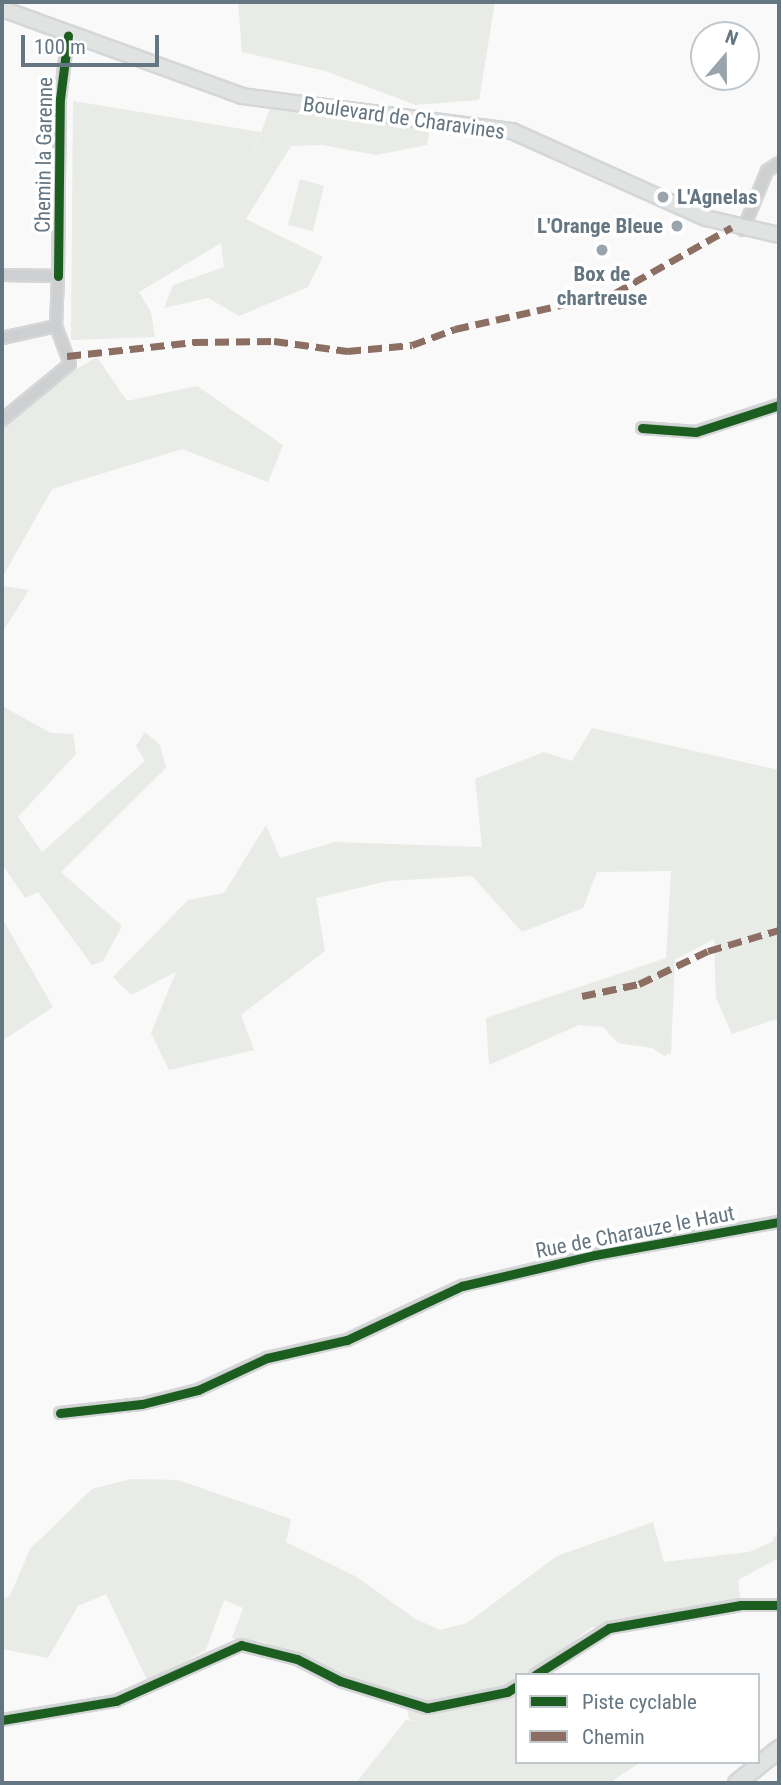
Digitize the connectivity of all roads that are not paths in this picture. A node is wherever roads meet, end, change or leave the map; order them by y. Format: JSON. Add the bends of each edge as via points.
{"nodes":[{"id":1,"x":2,"y":9,"type":"edge"},
{"id":2,"x":64,"y":35,"type":"junction"},
{"id":3,"x":779,"y":163,"type":"edge"},
{"id":4,"x":743,"y":230,"type":"junction"},
{"id":5,"x":779,"y":235,"type":"edge"},
{"id":6,"x":2,"y":275,"type":"edge"},
{"id":7,"x":58,"y":276,"type":"junction"},
{"id":8,"x":56,"y":326,"type":"junction"},
{"id":9,"x":2,"y":338,"type":"edge"},
{"id":10,"x":779,"y":405,"type":"edge"},
{"id":11,"x":2,"y":419,"type":"edge"},
{"id":12,"x":642,"y":428,"type":"dead end"},
{"id":13,"x":779,"y":1222,"type":"edge"},
{"id":14,"x":60,"y":1413,"type":"dead end"},
{"id":15,"x":779,"y":1605,"type":"edge"},
{"id":16,"x":538,"y":1673,"type":"edge"},
{"id":17,"x":515,"y":1687,"type":"edge"},
{"id":18,"x":2,"y":1720,"type":"edge"},
{"id":19,"x":779,"y":1749,"type":"edge"},
{"id":20,"x":737,"y":1783,"type":"edge"}],
"edges":[{"from":1,"to":2,"type":"main road","name":"Boulevard de Charavines"},
{"from":2,"to":4,"type":"main road","name":"Boulevard de Charavines","via":[[242,96],[512,131],[706,218]]},
{"from":2,"to":7,"type":"street","name":"Chemin la Garenne"},
{"from":3,"to":4,"type":"street","via":[[767,171]]},
{"from":4,"to":5,"type":"main road","name":"Boulevard de Charavines"},
{"from":6,"to":7,"type":"street"},
{"from":7,"to":8,"type":"street","name":"Chemin la Garenne"},
{"from":8,"to":9,"type":"street"},
{"from":8,"to":11,"type":"street","name":"Chemin la Garenne","via":[[70,364]]},
{"from":10,"to":12,"type":"street","via":[[696,432]]},
{"from":13,"to":14,"type":"street","name":"Rue de Charauze le Haut","via":[[595,1255],[462,1286],[347,1340],[267,1358],[198,1390],[142,1404]]},
{"from":15,"to":16,"type":"street","via":[[741,1605],[609,1628]]},
{"from":17,"to":18,"type":"street","via":[[427,1708],[340,1681],[297,1659],[241,1645],[116,1701]]},
{"from":19,"to":20,"type":"main road"}]}
